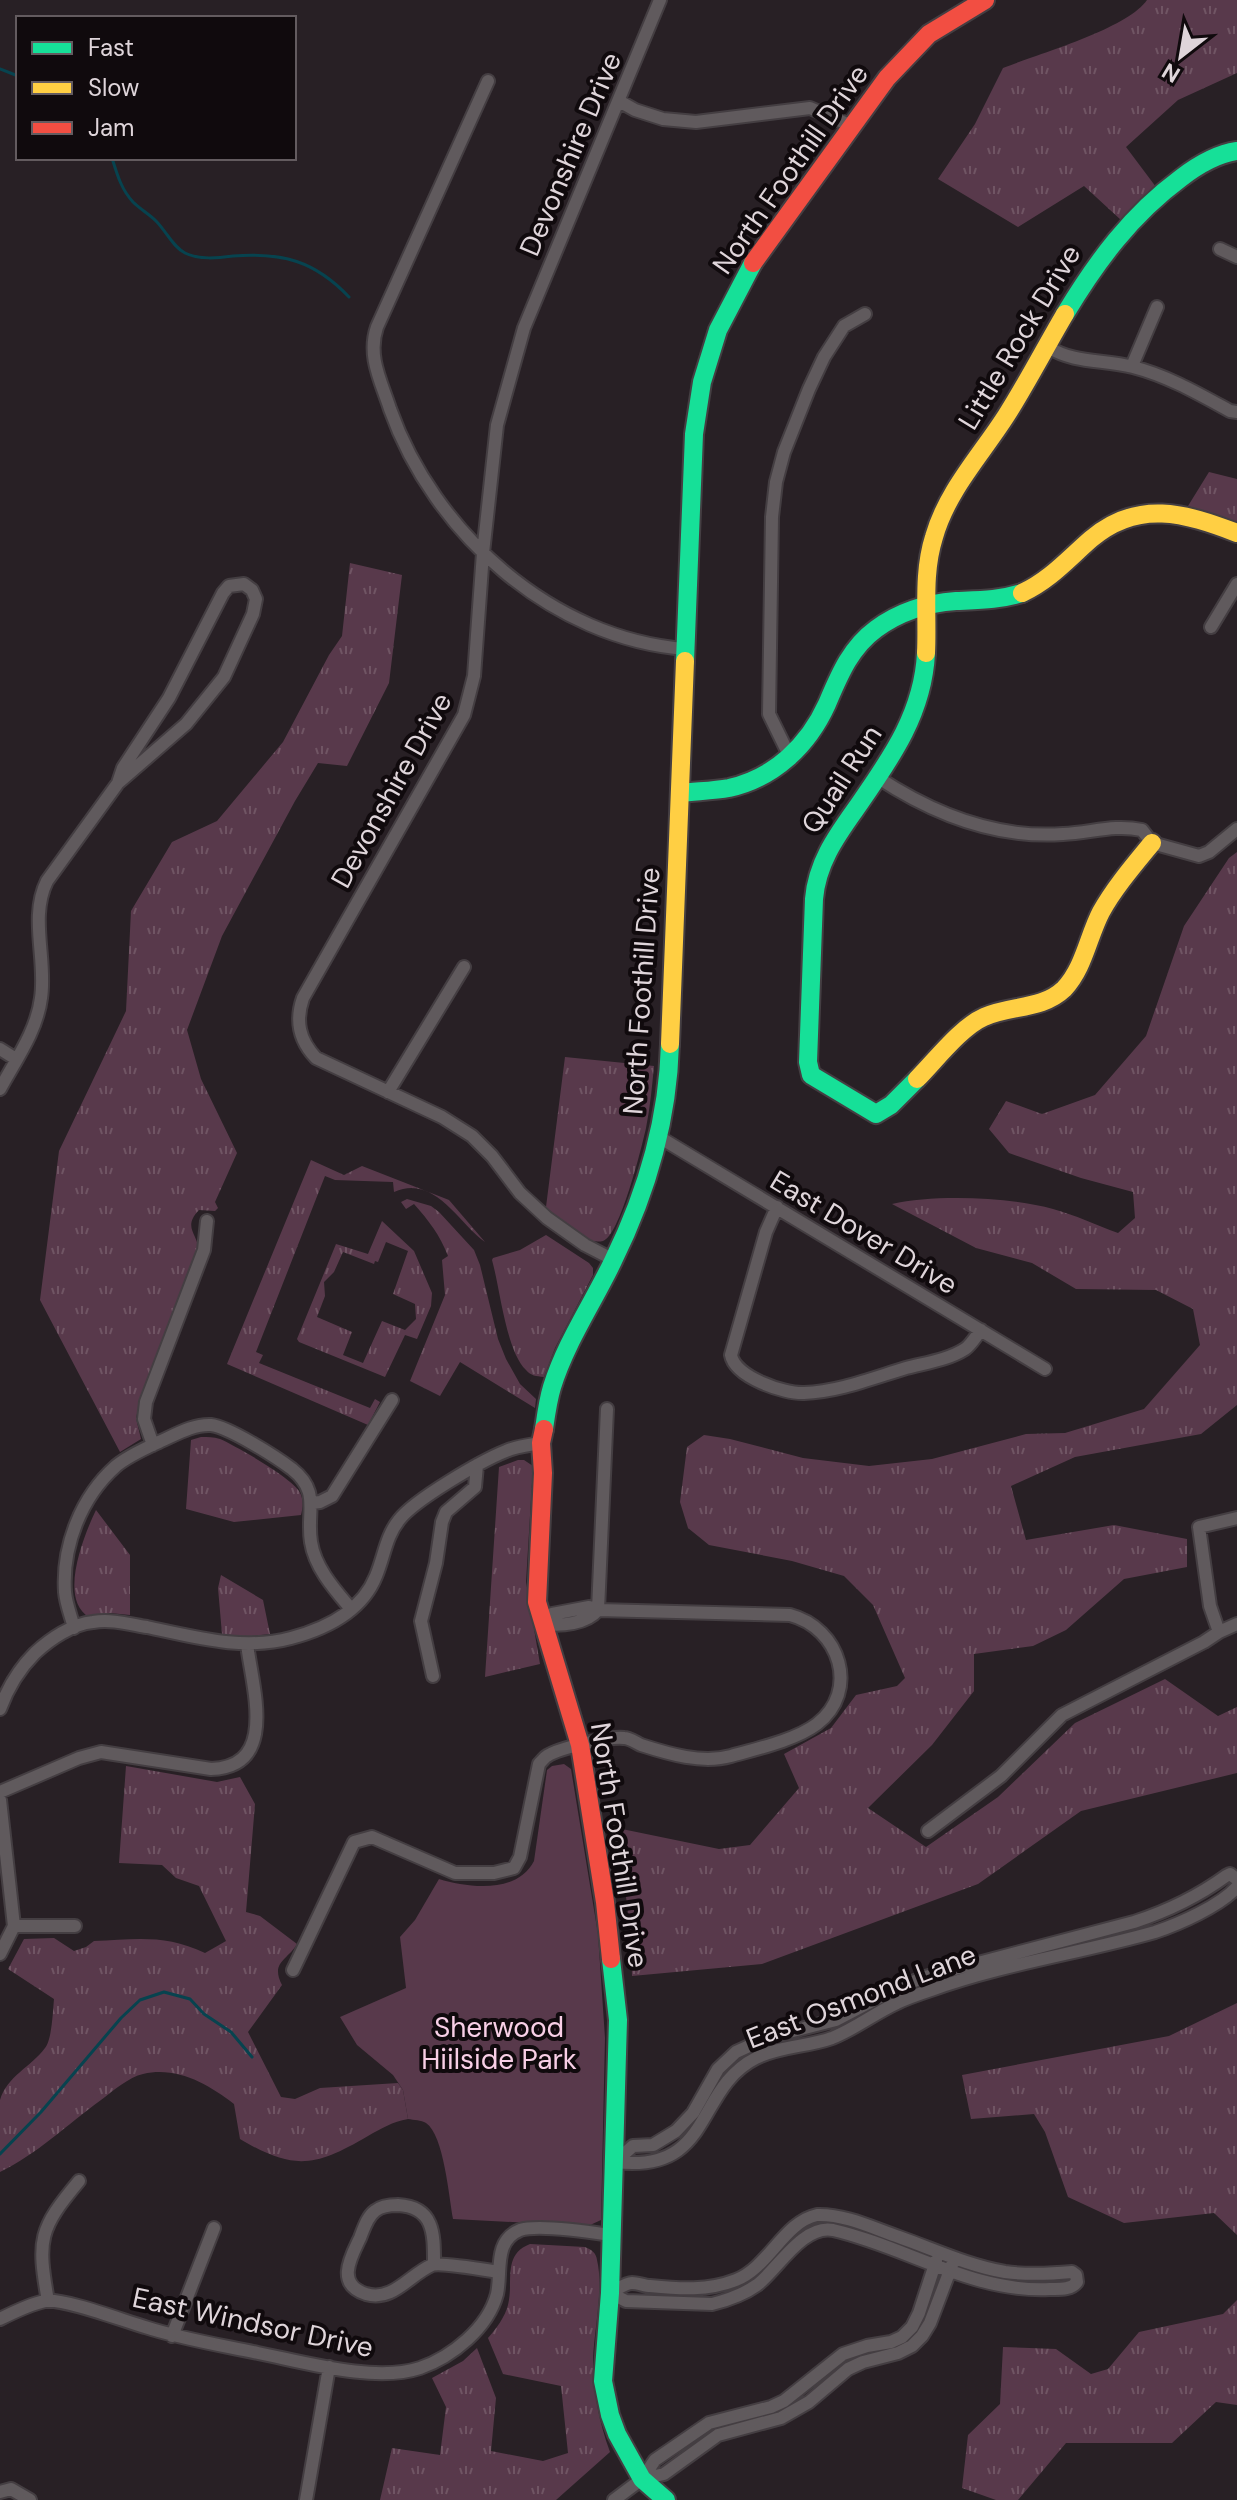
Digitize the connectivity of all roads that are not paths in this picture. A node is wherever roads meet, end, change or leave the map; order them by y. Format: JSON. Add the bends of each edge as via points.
{"nodes":[{"id":1,"x":660,"y":0,"type":"edge"},
{"id":2,"x":985,"y":0,"type":"edge"},
{"id":3,"x":966,"y":5,"type":"edge"},
{"id":4,"x":488,"y":81,"type":"dead end"},
{"id":5,"x":619,"y":101,"type":"junction"},
{"id":6,"x":852,"y":126,"type":"junction"},
{"id":7,"x":1237,"y":151,"type":"edge"},
{"id":8,"x":1220,"y":249,"type":"dead end"},
{"id":9,"x":1237,"y":257,"type":"edge"},
{"id":10,"x":1157,"y":307,"type":"dead end"},
{"id":11,"x":865,"y":314,"type":"dead end"},
{"id":12,"x":1048,"y":347,"type":"junction"},
{"id":13,"x":1132,"y":366,"type":"junction"},
{"id":14,"x":1237,"y":412,"type":"edge"},
{"id":15,"x":1237,"y":533,"type":"edge"},
{"id":16,"x":483,"y":553,"type":"junction"},
{"id":17,"x":1237,"y":584,"type":"edge"},
{"id":18,"x":924,"y":607,"type":"junction"},
{"id":19,"x":1211,"y":627,"type":"dead end"},
{"id":20,"x":686,"y":649,"type":"junction"},
{"id":21,"x":790,"y":757,"type":"junction"},
{"id":22,"x":877,"y":777,"type":"junction"},
{"id":23,"x":118,"y":783,"type":"junction"},
{"id":24,"x":680,"y":793,"type":"junction"},
{"id":25,"x":1237,"y":829,"type":"edge"},
{"id":26,"x":1152,"y":843,"type":"junction"},
{"id":27,"x":464,"y":967,"type":"dead end"},
{"id":28,"x":0,"y":1049,"type":"edge"},
{"id":29,"x":16,"y":1059,"type":"junction"},
{"id":30,"x":0,"y":1089,"type":"edge"},
{"id":31,"x":388,"y":1092,"type":"junction"},
{"id":32,"x":659,"y":1137,"type":"junction"},
{"id":33,"x":777,"y":1207,"type":"junction"},
{"id":34,"x":207,"y":1221,"type":"dead end"},
{"id":35,"x":614,"y":1260,"type":"junction"},
{"id":36,"x":981,"y":1330,"type":"junction"},
{"id":37,"x":1045,"y":1369,"type":"dead end"},
{"id":38,"x":392,"y":1400,"type":"dead end"},
{"id":39,"x":607,"y":1409,"type":"dead end"},
{"id":40,"x":541,"y":1443,"type":"junction"},
{"id":41,"x":153,"y":1445,"type":"junction"},
{"id":42,"x":477,"y":1465,"type":"junction"},
{"id":43,"x":312,"y":1503,"type":"junction"},
{"id":44,"x":1237,"y":1518,"type":"edge"},
{"id":45,"x":351,"y":1609,"type":"junction"},
{"id":46,"x":598,"y":1610,"type":"junction"},
{"id":47,"x":544,"y":1624,"type":"junction"},
{"id":48,"x":1237,"y":1624,"type":"edge"},
{"id":49,"x":74,"y":1628,"type":"junction"},
{"id":50,"x":1219,"y":1632,"type":"junction"},
{"id":51,"x":247,"y":1644,"type":"junction"},
{"id":52,"x":433,"y":1676,"type":"dead end"},
{"id":53,"x":4,"y":1684,"type":"edge"},
{"id":54,"x":0,"y":1709,"type":"edge"},
{"id":55,"x":580,"y":1745,"type":"junction"},
{"id":56,"x":0,"y":1792,"type":"edge"},
{"id":57,"x":0,"y":1800,"type":"edge"},
{"id":58,"x":928,"y":1831,"type":"dead end"},
{"id":59,"x":1237,"y":1879,"type":"edge"},
{"id":60,"x":1237,"y":1887,"type":"edge"},
{"id":61,"x":14,"y":1926,"type":"junction"},
{"id":62,"x":75,"y":1926,"type":"dead end"},
{"id":63,"x":0,"y":1954,"type":"edge"},
{"id":64,"x":293,"y":1970,"type":"dead end"},
{"id":65,"x":852,"y":2011,"type":"junction"},
{"id":66,"x":858,"y":2024,"type":"junction"},
{"id":67,"x":659,"y":2142,"type":"junction"},
{"id":68,"x":665,"y":2156,"type":"junction"},
{"id":69,"x":615,"y":2162,"type":"junction"},
{"id":70,"x":79,"y":2181,"type":"dead end"},
{"id":71,"x":214,"y":2228,"type":"dead end"},
{"id":72,"x":611,"y":2235,"type":"junction"},
{"id":73,"x":939,"y":2251,"type":"junction"},
{"id":74,"x":955,"y":2257,"type":"junction"},
{"id":75,"x":434,"y":2264,"type":"junction"},
{"id":76,"x":934,"y":2266,"type":"junction"},
{"id":77,"x":950,"y":2271,"type":"junction"},
{"id":78,"x":499,"y":2272,"type":"junction"},
{"id":79,"x":610,"y":2293,"type":"junction"},
{"id":80,"x":48,"y":2301,"type":"junction"},
{"id":81,"x":0,"y":2319,"type":"edge"},
{"id":82,"x":172,"y":2336,"type":"junction"},
{"id":83,"x":329,"y":2367,"type":"junction"},
{"id":84,"x":642,"y":2479,"type":"junction"},
{"id":85,"x":0,"y":2492,"type":"edge"},
{"id":86,"x":30,"y":2500,"type":"edge"},
{"id":87,"x":306,"y":2500,"type":"edge"},
{"id":88,"x":614,"y":2500,"type":"edge"},
{"id":89,"x":666,"y":2500,"type":"edge"}],
"edges":[{"from":1,"to":5,"type":"street","name":"Devonshire Drive"},
{"from":2,"to":3,"type":"street","name":"North Foothill Drive"},
{"from":3,"to":6,"type":"street","name":"North Foothill Drive","via":[[887,78]]},
{"from":4,"to":16,"type":"street","via":[[377,327],[373,349],[377,374],[413,462]]},
{"from":5,"to":6,"type":"street","via":[[663,119],[696,122],[810,108]]},
{"from":5,"to":16,"type":"street","name":"Devonshire Drive","via":[[525,322],[497,425]]},
{"from":6,"to":20,"type":"street","name":"North Foothill Drive","via":[[743,278],[708,361],[694,434]]},
{"from":7,"to":12,"type":"street","name":"Little Rock Drive","via":[[1204,162],[1136,215],[1097,260]]},
{"from":8,"to":9,"type":"street"},
{"from":10,"to":13,"type":"street"},
{"from":11,"to":21,"type":"street","via":[[844,326],[824,357],[776,482],[769,714]]},
{"from":12,"to":13,"type":"street","via":[[1072,359]]},
{"from":12,"to":18,"type":"street","name":"Little Rock Drive","via":[[946,505],[927,560]]},
{"from":13,"to":14,"type":"street"},
{"from":15,"to":18,"type":"street","via":[[1168,513],[1133,516],[1101,529],[1055,573],[1027,591],[994,601]]},
{"from":16,"to":20,"type":"street","via":[[516,583],[578,618],[643,643]]},
{"from":16,"to":31,"type":"street","name":"Devonshire Drive","via":[[474,676],[464,715],[299,1008],[302,1040],[316,1058]]},
{"from":17,"to":19,"type":"street"},
{"from":18,"to":21,"type":"street","via":[[866,638],[844,664],[818,722]]},
{"from":18,"to":22,"type":"street","name":"Quail Run","via":[[926,677],[902,739]]},
{"from":20,"to":24,"type":"street","name":"North Foothill Drive"},
{"from":21,"to":24,"type":"street","via":[[743,784]]},
{"from":22,"to":26,"type":"street","via":[[928,806],[986,829],[1062,834],[1122,826],[1142,830]]},
{"from":22,"to":26,"type":"street","name":"Quail Run","via":[[830,846],[818,876],[808,1062],[811,1075],[876,1114],[981,1018],[1025,1008],[1060,992],[1075,975],[1109,899]]},
{"from":23,"to":23,"type":"street","via":[[186,724],[224,677],[253,614],[256,599],[244,584],[229,586],[223,593]]},
{"from":23,"to":29,"type":"street","via":[[42,893],[41,998]]},
{"from":24,"to":32,"type":"street","name":"North Foothill Drive","via":[[670,1057]]},
{"from":25,"to":26,"type":"street","via":[[1199,856]]},
{"from":27,"to":31,"type":"street"},
{"from":28,"to":29,"type":"street"},
{"from":29,"to":30,"type":"street"},
{"from":31,"to":35,"type":"street","name":"Devonshire Drive","via":[[472,1136],[547,1218]]},
{"from":32,"to":33,"type":"street","name":"East Dover Drive"},
{"from":32,"to":35,"type":"street","name":"North Foothill Drive"},
{"from":33,"to":36,"type":"street","name":"East Dover Drive"},
{"from":33,"to":36,"type":"street","via":[[731,1355],[740,1371],[802,1394],[950,1356],[967,1347]]},
{"from":34,"to":41,"type":"street","via":[[204,1250],[146,1402],[144,1419]]},
{"from":35,"to":40,"type":"street","name":"North Foothill Drive","via":[[565,1353],[551,1389]]},
{"from":36,"to":37,"type":"street","name":"East Dover Drive"},
{"from":38,"to":43,"type":"street","via":[[332,1496]]},
{"from":39,"to":46,"type":"street"},
{"from":40,"to":42,"type":"street","via":[[509,1449]]},
{"from":40,"to":47,"type":"street","name":"North Foothill Drive","via":[[537,1602]]},
{"from":41,"to":43,"type":"street","via":[[188,1429],[223,1428],[291,1469],[305,1481]]},
{"from":41,"to":49,"type":"street","via":[[117,1465],[92,1493],[74,1528],[65,1570]]},
{"from":42,"to":45,"type":"street","via":[[401,1517],[375,1578]]},
{"from":42,"to":52,"type":"street","via":[[475,1487],[446,1512],[421,1621]]},
{"from":43,"to":45,"type":"street","via":[[310,1541],[317,1563]]},
{"from":44,"to":50,"type":"street","via":[[1199,1527]]},
{"from":45,"to":51,"type":"street","via":[[327,1627]]},
{"from":46,"to":47,"type":"street","via":[[552,1614]]},
{"from":46,"to":55,"type":"street","via":[[790,1615],[810,1623],[837,1653],[840,1682],[831,1709],[809,1730],[728,1757],[676,1755],[640,1744]]},
{"from":47,"to":55,"type":"street","name":"North Foothill Drive"},
{"from":48,"to":50,"type":"street"},
{"from":49,"to":51,"type":"street","via":[[115,1621]]},
{"from":49,"to":53,"type":"street","via":[[49,1640]]},
{"from":50,"to":58,"type":"street","via":[[1062,1715],[1001,1776]]},
{"from":51,"to":56,"type":"street","via":[[258,1729],[252,1748],[238,1762],[211,1769],[101,1752]]},
{"from":53,"to":54,"type":"street"},
{"from":55,"to":64,"type":"street","via":[[546,1756],[539,1764],[514,1868],[455,1873],[372,1837],[354,1842]]},
{"from":55,"to":69,"type":"street","name":"North Foothill Drive","via":[[618,2020]]},
{"from":57,"to":61,"type":"street"},
{"from":59,"to":65,"type":"street","name":"East Osmond Lane","via":[[1230,1874],[1184,1903],[1134,1922],[925,1977]]},
{"from":60,"to":66,"type":"street","name":"East Osmond Lane","via":[[1155,1932],[934,1989]]},
{"from":61,"to":62,"type":"street"},
{"from":61,"to":63,"type":"street"},
{"from":65,"to":66,"type":"street"},
{"from":65,"to":67,"type":"street","name":"East Osmond Lane","via":[[736,2052],[718,2069],[687,2121]]},
{"from":66,"to":68,"type":"street","name":"East Osmond Lane","via":[[832,2038],[754,2059],[723,2086],[690,2141]]},
{"from":67,"to":68,"type":"street"},
{"from":67,"to":69,"type":"street","name":"East Osmond Lane","via":[[633,2146]]},
{"from":68,"to":69,"type":"street","name":"East Osmond Lane","via":[[636,2164]]},
{"from":69,"to":72,"type":"street","name":"North Foothill Drive"},
{"from":70,"to":80,"type":"street","via":[[54,2211],[43,2236]]},
{"from":71,"to":82,"type":"street"},
{"from":72,"to":78,"type":"street","name":"East Windsor Drive","via":[[520,2230],[502,2247]]},
{"from":72,"to":79,"type":"street","name":"North Foothill Drive"},
{"from":73,"to":74,"type":"street"},
{"from":73,"to":76,"type":"street"},
{"from":73,"to":79,"type":"street","via":[[861,2223],[817,2215],[798,2223],[738,2280],[701,2289],[629,2283]]},
{"from":74,"to":77,"type":"street"},
{"from":74,"to":77,"type":"street","via":[[1005,2272],[1072,2272],[1077,2282],[1070,2288],[1023,2290]]},
{"from":75,"to":75,"type":"street","via":[[385,2295],[357,2291],[347,2267],[369,2217],[389,2205],[408,2206],[431,2223]]},
{"from":75,"to":78,"type":"street"},
{"from":76,"to":77,"type":"street"},
{"from":76,"to":79,"type":"street","via":[[824,2230],[807,2237],[755,2286],[724,2301],[626,2301]]},
{"from":76,"to":84,"type":"street","via":[[919,2313],[902,2337],[843,2354],[771,2407],[709,2423],[655,2460]]},
{"from":77,"to":84,"type":"street","via":[[930,2323],[912,2346],[855,2366],[781,2418],[718,2435],[664,2474]]},
{"from":78,"to":83,"type":"street","name":"East Windsor Drive","via":[[497,2294],[482,2322],[439,2360],[388,2373]]},
{"from":79,"to":84,"type":"street","name":"North Foothill Drive","via":[[606,2401]]},
{"from":80,"to":81,"type":"street"},
{"from":80,"to":82,"type":"street","name":"East Windsor Drive"},
{"from":82,"to":83,"type":"street","name":"East Windsor Drive"},
{"from":83,"to":87,"type":"street"},
{"from":84,"to":88,"type":"street"},
{"from":84,"to":89,"type":"street","name":"North Foothill Drive"},
{"from":85,"to":86,"type":"street","via":[[11,2489]]}]}
